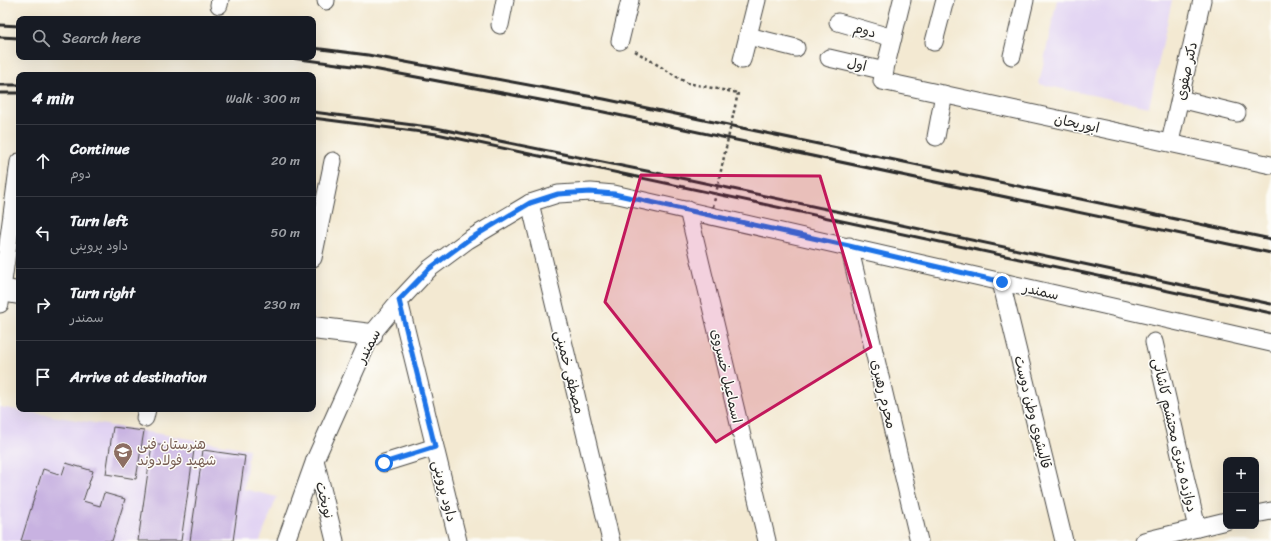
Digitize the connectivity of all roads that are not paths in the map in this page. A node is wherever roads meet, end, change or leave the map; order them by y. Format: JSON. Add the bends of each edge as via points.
{"nodes":[{"id":1,"x":505,"y":0,"type":"edge"},
{"id":2,"x":630,"y":0,"type":"edge"},
{"id":3,"x":757,"y":0,"type":"edge"},
{"id":4,"x":902,"y":0,"type":"edge"},
{"id":5,"x":944,"y":0,"type":"edge"},
{"id":6,"x":1024,"y":0,"type":"edge"},
{"id":7,"x":1202,"y":0,"type":"edge"},
{"id":8,"x":838,"y":22,"type":"dead end"},
{"id":9,"x":500,"y":25,"type":"dead end"},
{"id":10,"x":748,"y":36,"type":"junction"},
{"id":11,"x":893,"y":38,"type":"junction"},
{"id":12,"x":620,"y":42,"type":"road end"},
{"id":13,"x":934,"y":42,"type":"dead end"},
{"id":14,"x":796,"y":48,"type":"dead end"},
{"id":15,"x":1012,"y":56,"type":"dead end"},
{"id":16,"x":829,"y":58,"type":"dead end"},
{"id":17,"x":742,"y":60,"type":"dead end"},
{"id":18,"x":883,"y":76,"type":"junction"},
{"id":19,"x":944,"y":94,"type":"junction"},
{"id":20,"x":1180,"y":99,"type":"junction"},
{"id":21,"x":1237,"y":113,"type":"dead end"},
{"id":22,"x":936,"y":137,"type":"dead end"},
{"id":23,"x":1170,"y":142,"type":"junction"},
{"id":24,"x":333,"y":161,"type":"dead end"},
{"id":25,"x":1271,"y":165,"type":"edge"},
{"id":26,"x":16,"y":190,"type":"edge"},
{"id":27,"x":530,"y":203,"type":"junction"},
{"id":28,"x":688,"y":210,"type":"junction"},
{"id":29,"x":316,"y":243,"type":"edge"},
{"id":30,"x":849,"y":246,"type":"junction"},
{"id":31,"x":1002,"y":282,"type":"junction"},
{"id":32,"x":5,"y":294,"type":"edge"},
{"id":33,"x":399,"y":300,"type":"junction"},
{"id":34,"x":316,"y":328,"type":"edge"},
{"id":35,"x":371,"y":336,"type":"junction"},
{"id":36,"x":1154,"y":342,"type":"dead end"},
{"id":37,"x":1271,"y":343,"type":"edge"},
{"id":38,"x":435,"y":447,"type":"junction"},
{"id":39,"x":315,"y":460,"type":"junction"},
{"id":40,"x":384,"y":463,"type":"dead end"},
{"id":41,"x":1271,"y":511,"type":"edge"},
{"id":42,"x":1259,"y":513,"type":"edge"},
{"id":43,"x":1223,"y":522,"type":"edge"},
{"id":44,"x":1197,"y":528,"type":"junction"},
{"id":45,"x":286,"y":541,"type":"edge"},
{"id":46,"x":335,"y":541,"type":"edge"},
{"id":47,"x":457,"y":541,"type":"edge"},
{"id":48,"x":611,"y":541,"type":"edge"},
{"id":49,"x":767,"y":541,"type":"edge"},
{"id":50,"x":919,"y":541,"type":"edge"},
{"id":51,"x":1064,"y":541,"type":"edge"},
{"id":52,"x":1144,"y":541,"type":"edge"}],
"edges":[{"from":1,"to":9,"type":"street"},
{"from":2,"to":12,"type":"street"},
{"from":3,"to":10,"type":"street"},
{"from":4,"to":11,"type":"street"},
{"from":5,"to":13,"type":"street"},
{"from":6,"to":15,"type":"street"},
{"from":7,"to":20,"type":"street","name":"دکتر صفوی"},
{"from":8,"to":11,"type":"street","name":"دوم"},
{"from":10,"to":14,"type":"street"},
{"from":10,"to":17,"type":"street"},
{"from":11,"to":18,"type":"street"},
{"from":16,"to":18,"type":"street","name":"اول"},
{"from":18,"to":19,"type":"street","name":"ابوریحان"},
{"from":19,"to":22,"type":"street"},
{"from":19,"to":23,"type":"street","name":"ابوریحان"},
{"from":20,"to":21,"type":"street"},
{"from":20,"to":23,"type":"street","name":"دکتر صفوی"},
{"from":23,"to":25,"type":"street","name":"ابوریحان"},
{"from":24,"to":29,"type":"street"},
{"from":26,"to":32,"type":"street"},
{"from":27,"to":28,"type":"street","name":"سمندر","via":[[558,194],[590,192],[614,194]]},
{"from":27,"to":33,"type":"street","name":"سمندر","via":[[468,240],[429,269]]},
{"from":27,"to":48,"type":"street","name":"مصطفی خمینی"},
{"from":28,"to":30,"type":"street","name":"سمندر"},
{"from":28,"to":49,"type":"street","name":"اسماعیل خسروی"},
{"from":30,"to":31,"type":"street","name":"سمندر"},
{"from":30,"to":50,"type":"street","name":"محرم رهبری"},
{"from":31,"to":37,"type":"street","name":"سمندر"},
{"from":31,"to":51,"type":"street","name":"قالیشوی وطن دوست"},
{"from":33,"to":35,"type":"street","name":"سمندر"},
{"from":33,"to":38,"type":"street","name":"داود پروینی"},
{"from":34,"to":35,"type":"street"},
{"from":35,"to":39,"type":"street","name":"سمندر"},
{"from":36,"to":44,"type":"street","name":"دوازده متری محتشم کاشانی"},
{"from":38,"to":40,"type":"street"},
{"from":38,"to":47,"type":"street","name":"داود پروینی"},
{"from":39,"to":45,"type":"street","name":"سمندر"},
{"from":39,"to":46,"type":"street","name":"نوبخت"},
{"from":41,"to":42,"type":"street"},
{"from":43,"to":44,"type":"street"},
{"from":44,"to":52,"type":"street"}]}
